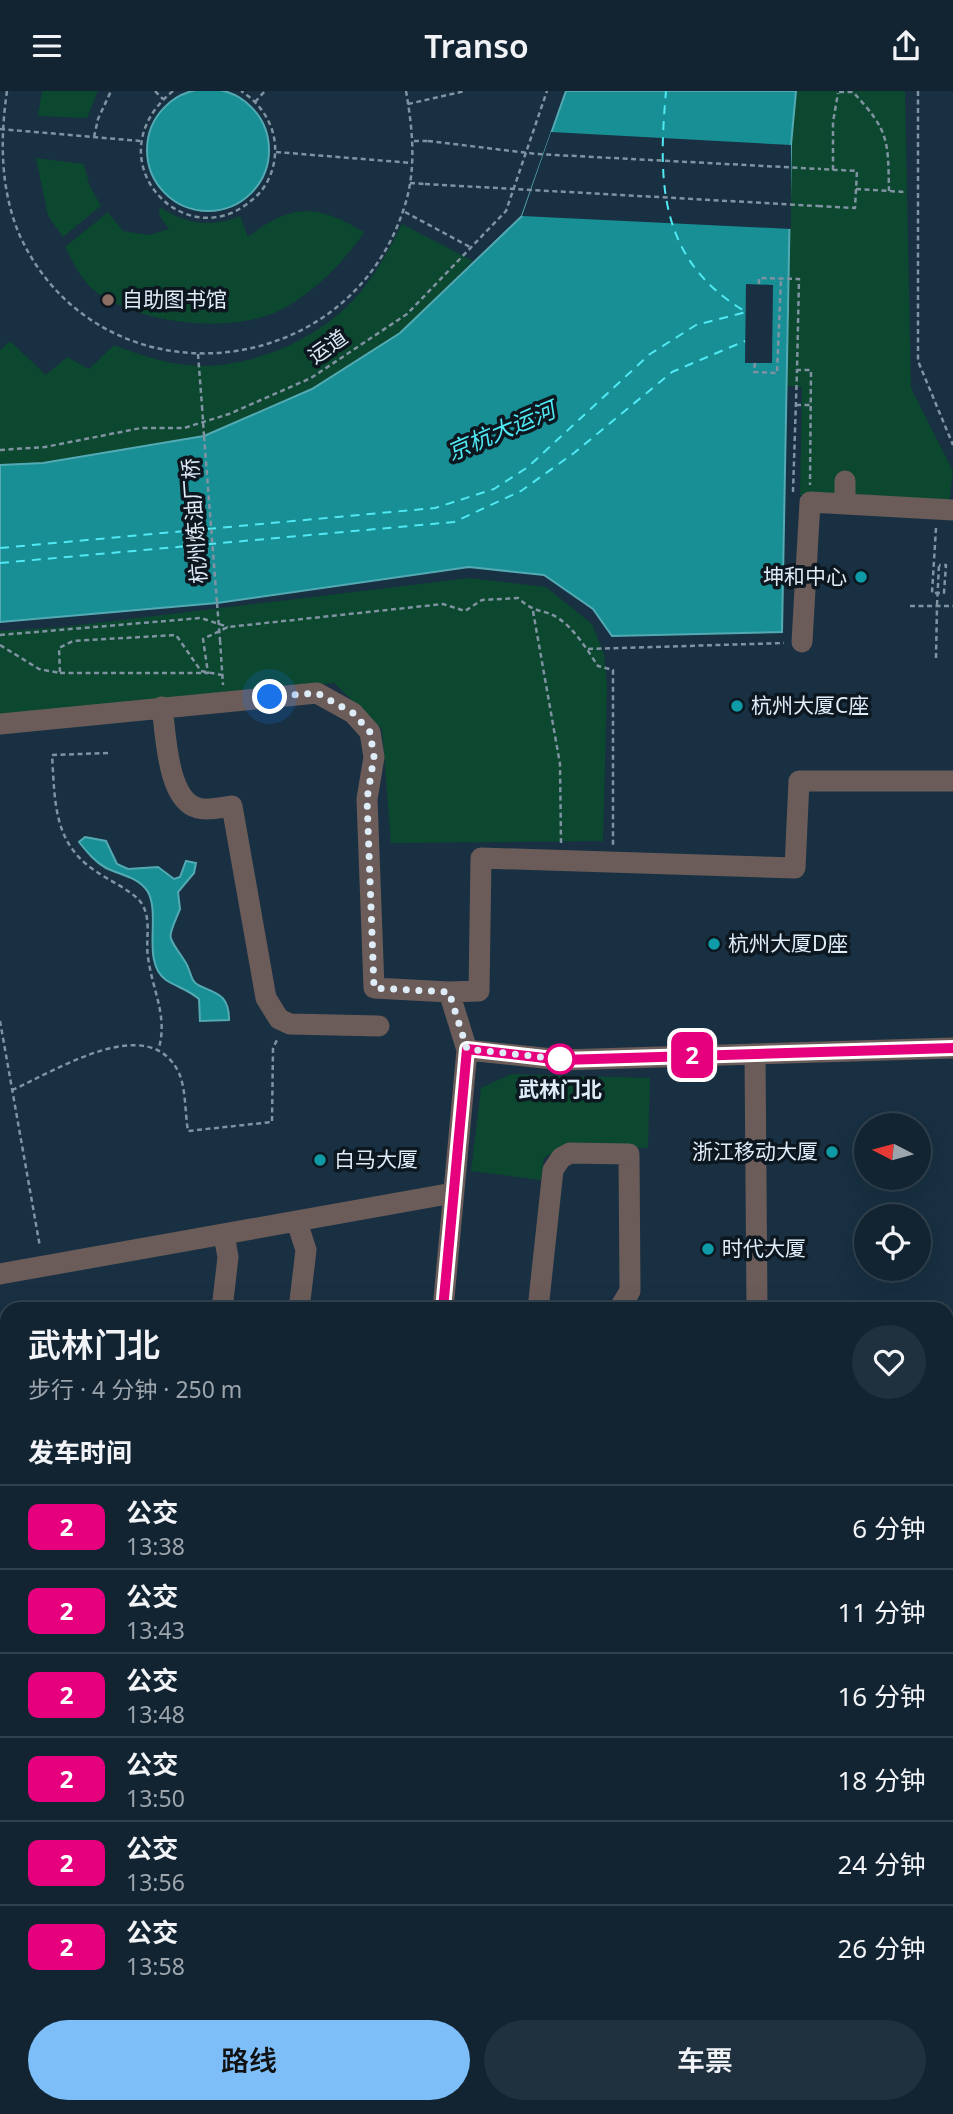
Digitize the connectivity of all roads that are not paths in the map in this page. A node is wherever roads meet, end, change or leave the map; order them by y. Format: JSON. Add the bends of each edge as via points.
{"nodes":[{"id":1,"x":845,"y":481,"type":"dead end"},
{"id":2,"x":845,"y":504,"type":"junction"},
{"id":3,"x":945,"y":509,"type":"edge"},
{"id":4,"x":796,"y":643,"type":"road end"},
{"id":5,"x":162,"y":707,"type":"junction"},
{"id":6,"x":0,"y":724,"type":"edge"},
{"id":7,"x":953,"y":781,"type":"edge"},
{"id":8,"x":449,"y":992,"type":"junction"},
{"id":9,"x":379,"y":1026,"type":"dead end"},
{"id":10,"x":953,"y":1048,"type":"edge"},
{"id":11,"x":467,"y":1049,"type":"junction"},
{"id":12,"x":755,"y":1054,"type":"junction"},
{"id":13,"x":453,"y":1193,"type":"junction"},
{"id":14,"x":297,"y":1221,"type":"junction"},
{"id":15,"x":223,"y":1235,"type":"junction"},
{"id":16,"x":0,"y":1274,"type":"edge"},
{"id":17,"x":223,"y":1302,"type":"edge"},
{"id":18,"x":300,"y":1302,"type":"edge"},
{"id":19,"x":444,"y":1302,"type":"edge"},
{"id":20,"x":539,"y":1302,"type":"edge"},
{"id":21,"x":623,"y":1302,"type":"edge"},
{"id":22,"x":757,"y":1302,"type":"edge"}],
"edges":[{"from":1,"to":2,"type":"street"},
{"from":2,"to":3,"type":"street"},
{"from":2,"to":4,"type":"street","via":[[810,502]]},
{"from":5,"to":6,"type":"street"},
{"from":5,"to":8,"type":"street","via":[[317,693],[353,713],[370,732],[374,757],[367,799],[374,988]]},
{"from":5,"to":9,"type":"street","via":[[173,782],[183,798],[198,808],[232,806],[266,998],[279,1019],[312,1026]]},
{"from":7,"to":8,"type":"street","via":[[799,781],[795,868],[481,858],[479,991]]},
{"from":8,"to":11,"type":"street"},
{"from":10,"to":12,"type":"street"},
{"from":11,"to":12,"type":"street","via":[[562,1060]]},
{"from":11,"to":13,"type":"street"},
{"from":12,"to":22,"type":"street"},
{"from":13,"to":14,"type":"street"},
{"from":13,"to":19,"type":"street"},
{"from":14,"to":15,"type":"street"},
{"from":14,"to":18,"type":"street","via":[[306,1249]]},
{"from":15,"to":16,"type":"street"},
{"from":15,"to":17,"type":"street","via":[[228,1257]]},
{"from":20,"to":21,"type":"street","via":[[553,1170],[570,1153],[629,1154],[630,1291]]}]}
